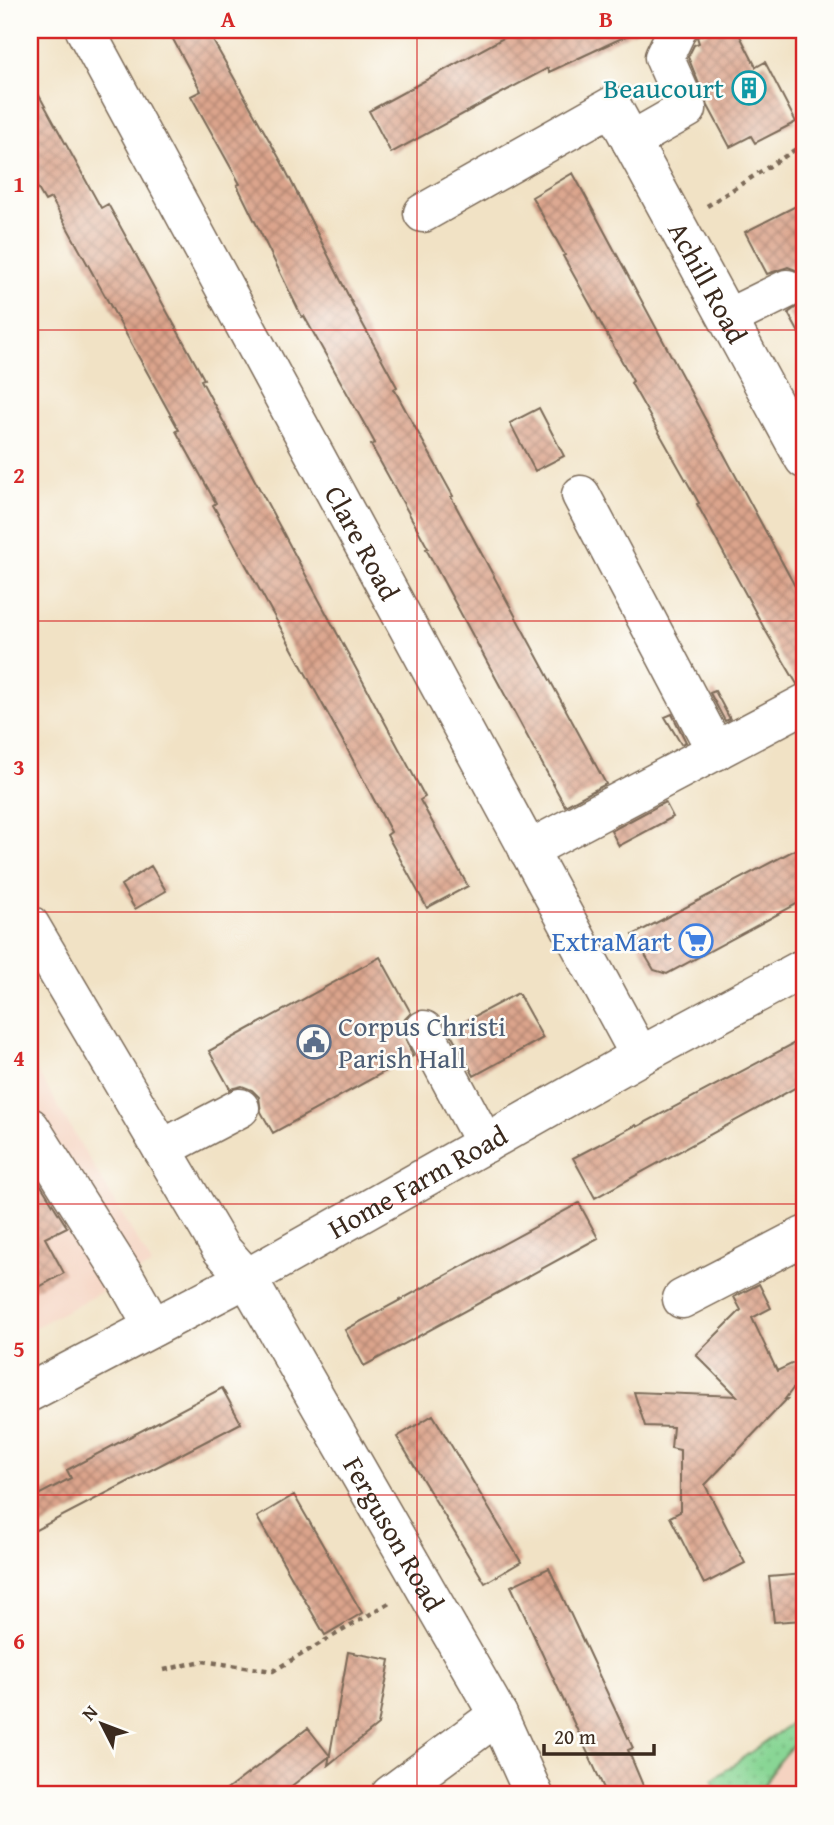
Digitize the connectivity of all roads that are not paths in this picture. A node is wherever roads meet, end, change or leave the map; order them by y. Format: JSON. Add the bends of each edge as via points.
{"nodes":[{"id":1,"x":85,"y":30,"type":"edge"},
{"id":2,"x":677,"y":30,"type":"edge"},
{"id":3,"x":631,"y":141,"type":"junction"},
{"id":4,"x":423,"y":213,"type":"dead end"},
{"id":5,"x":787,"y":289,"type":"dead end"},
{"id":6,"x":728,"y":318,"type":"junction"},
{"id":7,"x":804,"y":459,"type":"edge"},
{"id":8,"x":581,"y":495,"type":"dead end"},
{"id":9,"x":804,"y":704,"type":"edge"},
{"id":10,"x":716,"y":751,"type":"junction"},
{"id":11,"x":528,"y":850,"type":"junction"},
{"id":12,"x":30,"y":925,"type":"edge"},
{"id":13,"x":804,"y":968,"type":"edge"},
{"id":14,"x":424,"y":1030,"type":"dead end"},
{"id":15,"x":640,"y":1056,"type":"junction"},
{"id":16,"x":240,"y":1108,"type":"dead end"},
{"id":17,"x":30,"y":1128,"type":"edge"},
{"id":18,"x":485,"y":1144,"type":"junction"},
{"id":19,"x":162,"y":1150,"type":"junction"},
{"id":20,"x":804,"y":1236,"type":"edge"},
{"id":21,"x":247,"y":1278,"type":"junction"},
{"id":22,"x":682,"y":1299,"type":"dead end"},
{"id":23,"x":153,"y":1327,"type":"junction"},
{"id":24,"x":30,"y":1392,"type":"edge"},
{"id":25,"x":498,"y":1715,"type":"junction"},
{"id":26,"x":390,"y":1795,"type":"edge"},
{"id":27,"x":534,"y":1795,"type":"edge"}],
"edges":[{"from":1,"to":11,"type":"street","name":"Clare Road"},
{"from":2,"to":3,"type":"street","via":[[664,57],[687,109]]},
{"from":3,"to":4,"type":"street","name":"Achill Road","via":[[612,106]]},
{"from":3,"to":6,"type":"street","name":"Achill Road"},
{"from":5,"to":6,"type":"street"},
{"from":6,"to":7,"type":"street","name":"Achill Road"},
{"from":8,"to":10,"type":"street"},
{"from":9,"to":10,"type":"street"},
{"from":10,"to":11,"type":"street"},
{"from":11,"to":15,"type":"street","name":"Clare Road"},
{"from":12,"to":19,"type":"street","name":"Ferguson Road"},
{"from":13,"to":15,"type":"street","name":"Home Farm Road"},
{"from":14,"to":18,"type":"street"},
{"from":15,"to":18,"type":"street","name":"Home Farm Road"},
{"from":16,"to":19,"type":"street"},
{"from":17,"to":23,"type":"street"},
{"from":18,"to":21,"type":"street","name":"Home Farm Road"},
{"from":19,"to":21,"type":"street","name":"Ferguson Road","via":[[221,1249]]},
{"from":20,"to":22,"type":"street"},
{"from":21,"to":23,"type":"street","name":"Home Farm Road"},
{"from":21,"to":25,"type":"street","name":"Ferguson Road"},
{"from":23,"to":24,"type":"street","name":"Home Farm Road"},
{"from":25,"to":26,"type":"street"},
{"from":25,"to":27,"type":"street","name":"Ferguson Road"}]}
